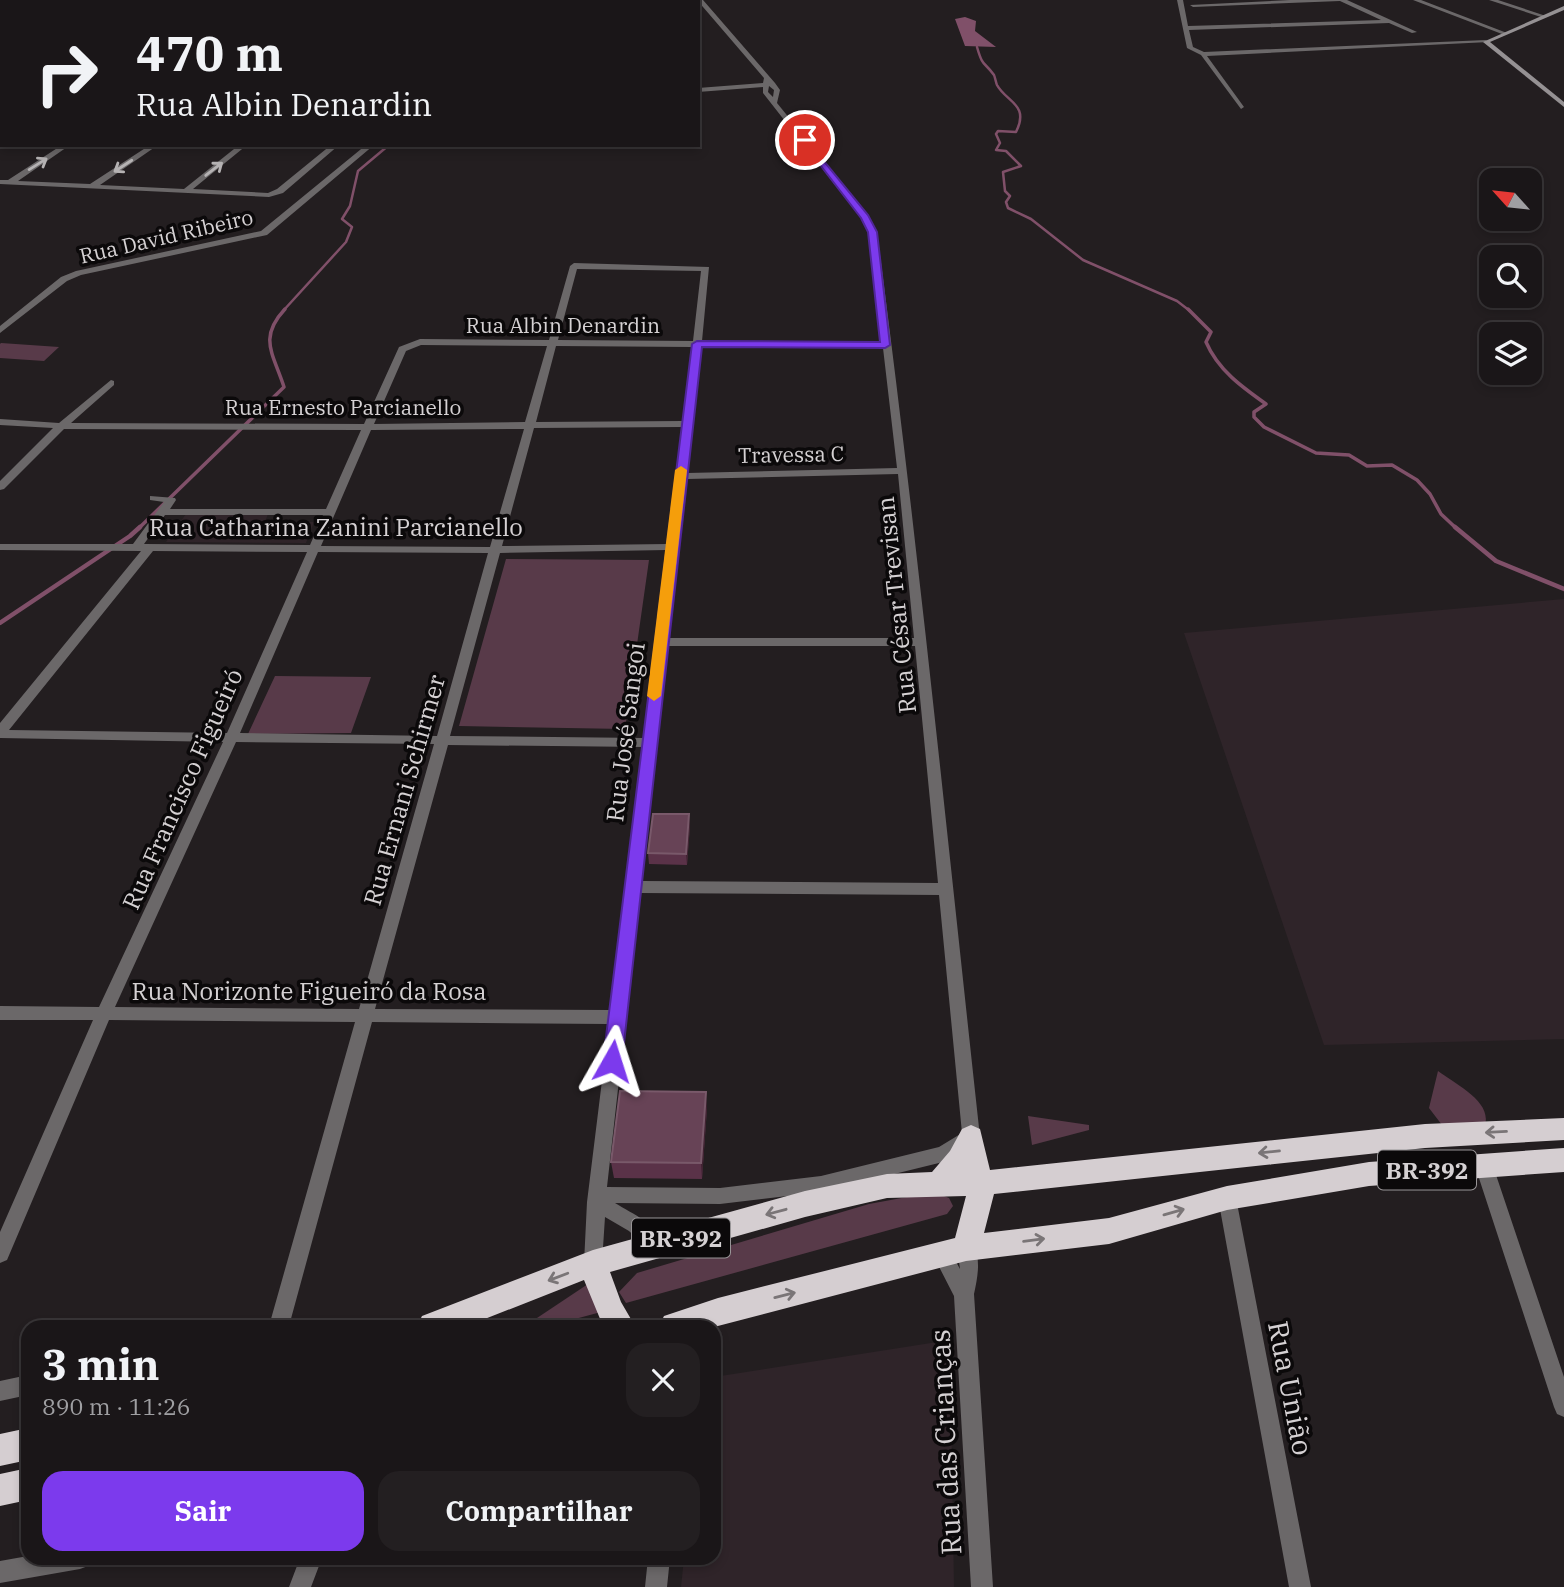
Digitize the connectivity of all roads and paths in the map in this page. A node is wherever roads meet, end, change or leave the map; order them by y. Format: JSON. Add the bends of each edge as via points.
{"nodes":[{"id":1,"x":700,"y":0,"type":"edge"},
{"id":2,"x":1180,"y":0,"type":"edge"},
{"id":3,"x":1341,"y":0,"type":"edge"},
{"id":4,"x":1416,"y":0,"type":"edge"},
{"id":5,"x":1492,"y":0,"type":"edge"},
{"id":6,"x":1193,"y":5,"type":"dead end"},
{"id":7,"x":1564,"y":8,"type":"edge"},
{"id":8,"x":1543,"y":16,"type":"junction"},
{"id":9,"x":1392,"y":21,"type":"junction"},
{"id":10,"x":1185,"y":29,"type":"junction"},
{"id":11,"x":1414,"y":32,"type":"dead end"},
{"id":12,"x":1504,"y":33,"type":"junction"},
{"id":13,"x":1486,"y":42,"type":"junction"},
{"id":14,"x":1203,"y":54,"type":"junction"},
{"id":15,"x":768,"y":82,"type":"junction"},
{"id":16,"x":700,"y":90,"type":"edge"},
{"id":17,"x":1564,"y":105,"type":"edge"},
{"id":18,"x":1241,"y":107,"type":"dead end"},
{"id":19,"x":64,"y":147,"type":"edge"},
{"id":20,"x":152,"y":147,"type":"edge"},
{"id":21,"x":241,"y":147,"type":"edge"},
{"id":22,"x":335,"y":147,"type":"edge"},
{"id":23,"x":369,"y":147,"type":"edge"},
{"id":24,"x":4,"y":182,"type":"edge"},
{"id":25,"x":91,"y":187,"type":"junction"},
{"id":26,"x":184,"y":192,"type":"junction"},
{"id":27,"x":706,"y":269,"type":"joint"},
{"id":28,"x":2,"y":328,"type":"edge"},
{"id":29,"x":553,"y":343,"type":"junction"},
{"id":30,"x":408,"y":344,"type":"joint"},
{"id":31,"x":697,"y":344,"type":"junction"},
{"id":32,"x":885,"y":345,"type":"junction"},
{"id":33,"x":111,"y":383,"type":"dead end"},
{"id":34,"x":0,"y":422,"type":"edge"},
{"id":35,"x":687,"y":424,"type":"junction"},
{"id":36,"x":530,"y":425,"type":"junction"},
{"id":37,"x":61,"y":426,"type":"junction"},
{"id":38,"x":368,"y":427,"type":"junction"},
{"id":39,"x":903,"y":471,"type":"junction"},
{"id":40,"x":681,"y":476,"type":"junction"},
{"id":41,"x":0,"y":486,"type":"edge"},
{"id":42,"x":154,"y":498,"type":"dead end"},
{"id":43,"x":163,"y":512,"type":"junction"},
{"id":44,"x":330,"y":512,"type":"junction"},
{"id":45,"x":0,"y":547,"type":"edge"},
{"id":46,"x":672,"y":547,"type":"junction"},
{"id":47,"x":136,"y":548,"type":"junction"},
{"id":48,"x":150,"y":548,"type":"junction"},
{"id":49,"x":314,"y":549,"type":"junction"},
{"id":50,"x":496,"y":550,"type":"junction"},
{"id":51,"x":660,"y":642,"type":"junction"},
{"id":52,"x":921,"y":642,"type":"junction"},
{"id":53,"x":0,"y":733,"type":"edge"},
{"id":54,"x":232,"y":736,"type":"junction"},
{"id":55,"x":442,"y":738,"type":"junction"},
{"id":56,"x":649,"y":743,"type":"junction"},
{"id":57,"x":632,"y":887,"type":"junction"},
{"id":58,"x":947,"y":889,"type":"junction"},
{"id":59,"x":0,"y":1013,"type":"edge"},
{"id":60,"x":104,"y":1014,"type":"junction"},
{"id":61,"x":364,"y":1016,"type":"junction"},
{"id":62,"x":617,"y":1017,"type":"junction"},
{"id":63,"x":1564,"y":1129,"type":"edge"},
{"id":64,"x":972,"y":1146,"type":"junction"},
{"id":65,"x":1564,"y":1160,"type":"edge"},
{"id":66,"x":1484,"y":1166,"type":"junction"},
{"id":67,"x":1027,"y":1176,"type":"junction"},
{"id":68,"x":940,"y":1183,"type":"junction"},
{"id":69,"x":978,"y":1183,"type":"junction"},
{"id":70,"x":597,"y":1198,"type":"junction"},
{"id":71,"x":1227,"y":1198,"type":"junction"},
{"id":72,"x":974,"y":1215,"type":"junction"},
{"id":73,"x":657,"y":1245,"type":"junction"},
{"id":74,"x":954,"y":1252,"type":"junction"},
{"id":75,"x":0,"y":1254,"type":"edge"},
{"id":76,"x":593,"y":1263,"type":"junction"},
{"id":77,"x":710,"y":1319,"type":"edge"},
{"id":78,"x":281,"y":1320,"type":"edge"},
{"id":79,"x":447,"y":1320,"type":"edge"},
{"id":80,"x":616,"y":1320,"type":"edge"},
{"id":81,"x":21,"y":1386,"type":"edge"},
{"id":82,"x":0,"y":1391,"type":"edge"},
{"id":83,"x":1564,"y":1407,"type":"edge"},
{"id":84,"x":21,"y":1446,"type":"edge"},
{"id":85,"x":0,"y":1450,"type":"edge"},
{"id":86,"x":21,"y":1486,"type":"edge"},
{"id":87,"x":0,"y":1490,"type":"edge"},
{"id":88,"x":40,"y":1565,"type":"edge"},
{"id":89,"x":308,"y":1565,"type":"edge"},
{"id":90,"x":658,"y":1565,"type":"edge"},
{"id":91,"x":0,"y":1572,"type":"edge"},
{"id":92,"x":300,"y":1587,"type":"edge"},
{"id":93,"x":656,"y":1587,"type":"edge"},
{"id":94,"x":982,"y":1587,"type":"edge"},
{"id":95,"x":1300,"y":1587,"type":"edge"}],
"edges":[{"from":1,"to":15,"type":"street","name":"Rua César Trevisan"},
{"from":2,"to":10,"type":"street"},
{"from":3,"to":6,"type":"street"},
{"from":3,"to":9,"type":"street"},
{"from":4,"to":12,"type":"street"},
{"from":5,"to":8,"type":"street"},
{"from":7,"to":8,"type":"street"},
{"from":8,"to":12,"type":"street"},
{"from":9,"to":10,"type":"street"},
{"from":9,"to":11,"type":"street"},
{"from":10,"to":14,"type":"street","via":[[1190,48]]},
{"from":12,"to":13,"type":"street"},
{"from":13,"to":14,"type":"street"},
{"from":13,"to":17,"type":"street"},
{"from":14,"to":18,"type":"street"},
{"from":15,"to":16,"type":"street"},
{"from":15,"to":32,"type":"street","name":"Rua César Trevisan","via":[[764,91],[869,222]]},
{"from":24,"to":19,"type":"street","one_way":true},
{"from":20,"to":25,"type":"street","one_way":true},
{"from":26,"to":21,"type":"street","one_way":true},
{"from":22,"to":26,"type":"street","via":[[269,195]]},
{"from":23,"to":28,"type":"street","name":"Rua David Ribeiro","via":[[264,233],[79,273],[64,279]]},
{"from":24,"to":25,"type":"street"},
{"from":25,"to":26,"type":"street"},
{"from":27,"to":29,"type":"street","name":"Rua Ernani Schirmer","via":[[574,266]]},
{"from":27,"to":31,"type":"street","name":"Rua José Sangoi"},
{"from":29,"to":30,"type":"street","name":"Rua Albin Denardin"},
{"from":29,"to":31,"type":"street","name":"Rua Albin Denardin"},
{"from":29,"to":36,"type":"street","name":"Rua Ernani Schirmer"},
{"from":30,"to":38,"type":"street","name":"Rua Francisco Figueiró"},
{"from":31,"to":32,"type":"street","name":"Rua Albin Denardin"},
{"from":31,"to":35,"type":"street","name":"Rua José Sangoi"},
{"from":32,"to":39,"type":"street","name":"Rua César Trevisan"},
{"from":33,"to":37,"type":"street"},
{"from":34,"to":37,"type":"street","name":"Rua Ernesto Parcianello"},
{"from":35,"to":36,"type":"street","name":"Rua Ernesto Parcianello"},
{"from":35,"to":40,"type":"street","name":"Rua José Sangoi"},
{"from":36,"to":38,"type":"street","name":"Rua Ernesto Parcianello"},
{"from":36,"to":50,"type":"street","name":"Rua Ernani Schirmer"},
{"from":37,"to":38,"type":"street","name":"Rua Ernesto Parcianello"},
{"from":37,"to":41,"type":"street"},
{"from":38,"to":44,"type":"street","name":"Rua Francisco Figueiró"},
{"from":39,"to":40,"type":"street","name":"Travessa C"},
{"from":39,"to":52,"type":"street","name":"Rua César Trevisan"},
{"from":40,"to":46,"type":"street","name":"Rua José Sangoi"},
{"from":42,"to":43,"type":"street","via":[[171,500]]},
{"from":43,"to":44,"type":"street"},
{"from":43,"to":47,"type":"street"},
{"from":44,"to":49,"type":"street","name":"Rua Francisco Figueiró"},
{"from":45,"to":47,"type":"street","name":"Rua Catharina Zanini Parcianello"},
{"from":46,"to":50,"type":"street","name":"Rua Catharina Zanini Parcianello"},
{"from":46,"to":51,"type":"street","name":"Rua José Sangoi"},
{"from":47,"to":48,"type":"street","name":"Rua Catharina Zanini Parcianello"},
{"from":48,"to":49,"type":"street","name":"Rua Catharina Zanini Parcianello"},
{"from":48,"to":53,"type":"street"},
{"from":49,"to":50,"type":"street","name":"Rua Catharina Zanini Parcianello"},
{"from":49,"to":54,"type":"street","name":"Rua Francisco Figueiró"},
{"from":50,"to":55,"type":"street","name":"Rua Ernani Schirmer"},
{"from":51,"to":52,"type":"street"},
{"from":51,"to":56,"type":"street","name":"Rua José Sangoi"},
{"from":52,"to":58,"type":"street","name":"Rua César Trevisan"},
{"from":53,"to":54,"type":"street"},
{"from":54,"to":55,"type":"street"},
{"from":54,"to":60,"type":"street","name":"Rua Francisco Figueiró"},
{"from":55,"to":56,"type":"street"},
{"from":55,"to":61,"type":"street","name":"Rua Ernani Schirmer"},
{"from":56,"to":57,"type":"street","name":"Rua José Sangoi"},
{"from":57,"to":58,"type":"street"},
{"from":57,"to":62,"type":"street","name":"Rua José Sangoi"},
{"from":58,"to":64,"type":"street","name":"Rua César Trevisan"},
{"from":59,"to":60,"type":"street","name":"Rua Norizonte Figueiró da Rosa"},
{"from":60,"to":61,"type":"street","name":"Rua Norizonte Figueiró da Rosa"},
{"from":60,"to":75,"type":"street","name":"Rua Francisco Figueiró"},
{"from":61,"to":62,"type":"street","name":"Rua Norizonte Figueiró da Rosa"},
{"from":61,"to":78,"type":"street","name":"Rua Ernani Schirmer"},
{"from":62,"to":70,"type":"street","name":"Rua José Sangoi"},
{"from":63,"to":67,"type":"highway","name":"BR-392","one_way":true,"via":[[1425,1136]]},
{"from":64,"to":67,"type":"highway","via":[[1000,1172]]},
{"from":64,"to":68,"type":"highway"},
{"from":64,"to":69,"type":"highway"},
{"from":64,"to":70,"type":"street","via":[[821,1184],[720,1196]]},
{"from":65,"to":66,"type":"highway","number":"BR-392"},
{"from":66,"to":71,"type":"highway","number":"BR-392","via":[[1369,1174]]},
{"from":66,"to":83,"type":"street"},
{"from":67,"to":69,"type":"highway","number":"BR-392"},
{"from":68,"to":69,"type":"highway","number":"BR-392"},
{"from":68,"to":72,"type":"highway","via":[[964,1195]]},
{"from":68,"to":73,"type":"highway","number":"BR-392","one_way":true,"via":[[887,1186]]},
{"from":69,"to":72,"type":"highway"},
{"from":70,"to":73,"type":"street"},
{"from":70,"to":76,"type":"street","name":"Rua José Sangoi"},
{"from":74,"to":71,"type":"highway","number":"BR-392","one_way":true,"via":[[1109,1231]]},
{"from":71,"to":95,"type":"street","name":"Rua União"},
{"from":72,"to":74,"type":"highway"},
{"from":73,"to":76,"type":"highway","number":"BR-392"},
{"from":77,"to":74,"type":"highway","number":"BR-392","one_way":true},
{"from":74,"to":94,"type":"street","name":"Rua das Crianças","via":[[964,1294]]},
{"from":76,"to":79,"type":"highway","number":"BR-392","one_way":true},
{"from":76,"to":80,"type":"highway"},
{"from":81,"to":82,"type":"street"},
{"from":84,"to":85,"type":"highway"},
{"from":86,"to":87,"type":"highway"},
{"from":88,"to":91,"type":"street"},
{"from":89,"to":92,"type":"street"},
{"from":90,"to":93,"type":"street"}]}
